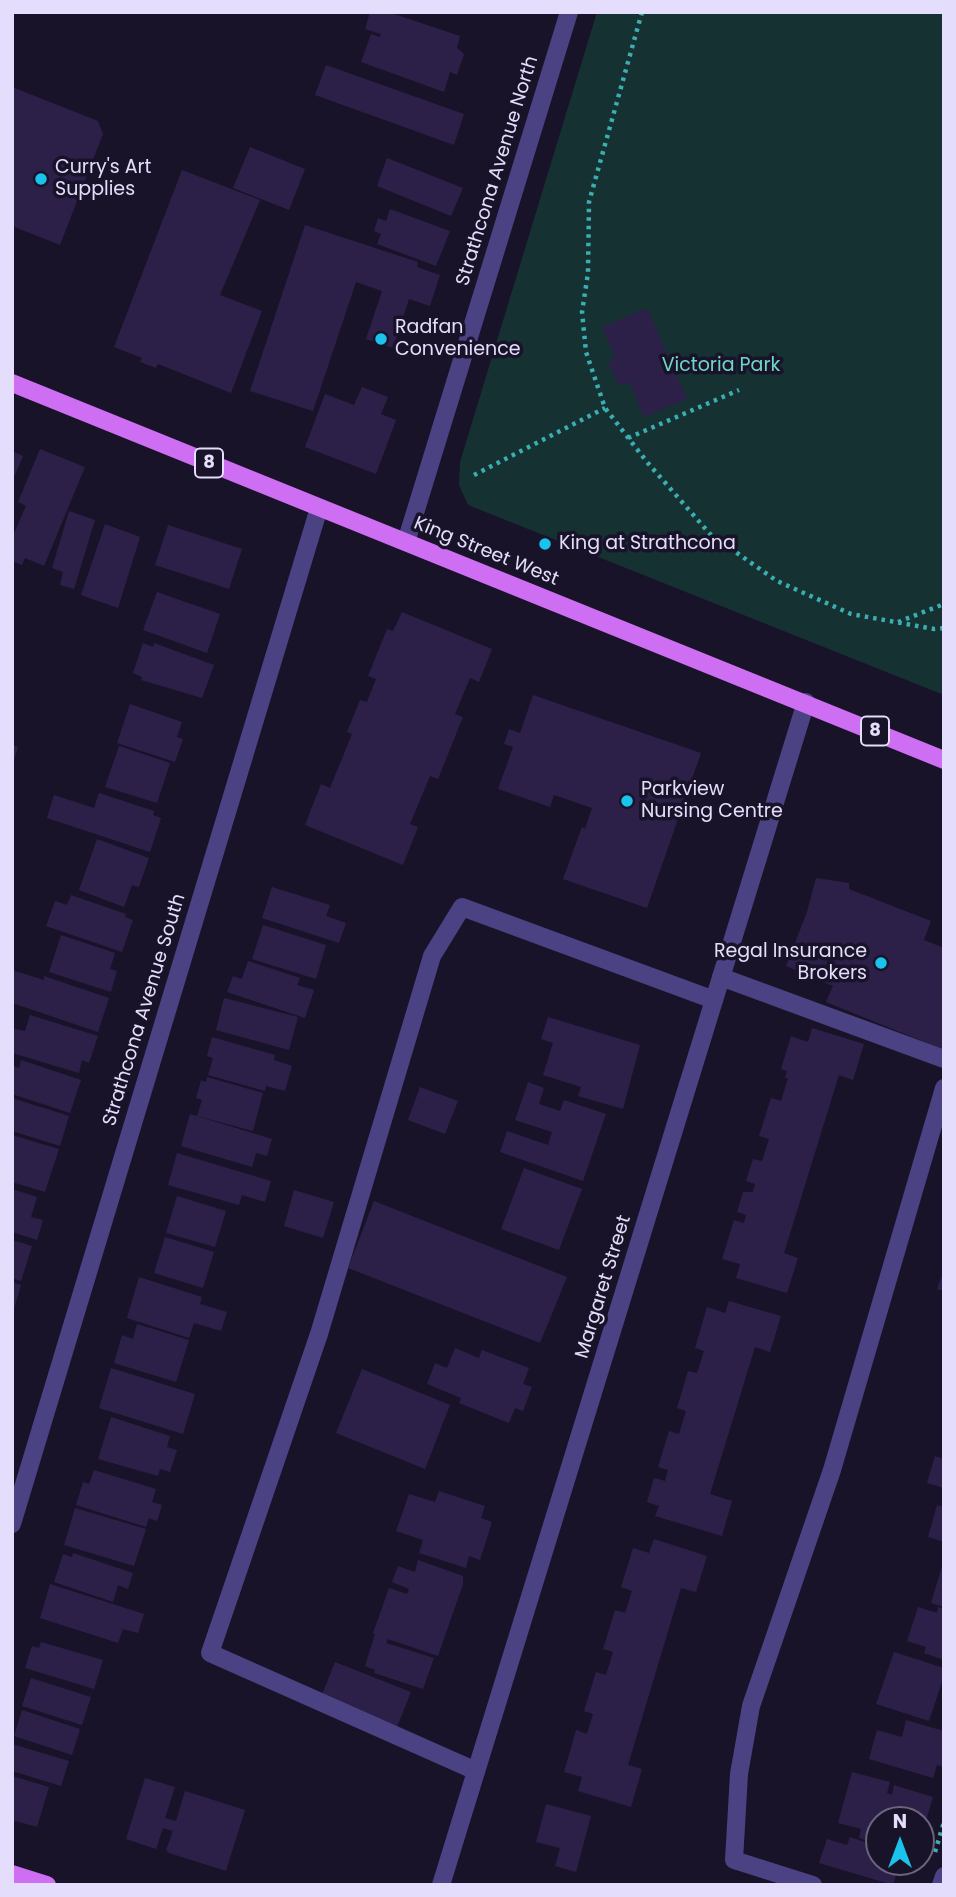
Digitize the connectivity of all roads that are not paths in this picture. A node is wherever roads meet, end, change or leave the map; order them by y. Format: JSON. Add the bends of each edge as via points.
{"nodes":[{"id":1,"x":569,"y":12,"type":"edge"},
{"id":2,"x":12,"y":383,"type":"edge"},
{"id":3,"x":318,"y":508,"type":"junction"},
{"id":4,"x":405,"y":542,"type":"junction"},
{"id":5,"x":806,"y":702,"type":"junction"},
{"id":6,"x":944,"y":760,"type":"edge"},
{"id":7,"x":721,"y":977,"type":"junction"},
{"id":8,"x":714,"y":1000,"type":"junction"},
{"id":9,"x":944,"y":1059,"type":"edge"},
{"id":10,"x":944,"y":1088,"type":"edge"},
{"id":11,"x":12,"y":1524,"type":"edge"},
{"id":12,"x":476,"y":1770,"type":"junction"},
{"id":13,"x":12,"y":1874,"type":"edge"},
{"id":14,"x":944,"y":1876,"type":"edge"},
{"id":15,"x":47,"y":1885,"type":"edge"},
{"id":16,"x":441,"y":1885,"type":"edge"},
{"id":17,"x":813,"y":1885,"type":"edge"},
{"id":18,"x":941,"y":1885,"type":"edge"}],
"edges":[{"from":1,"to":4,"type":"street","name":"Strathcona Avenue North"},
{"from":2,"to":3,"type":"main road","name":"King Street West","number":"8"},
{"from":3,"to":4,"type":"main road","name":"King Street West","number":"8"},
{"from":3,"to":11,"type":"street","name":"Strathcona Avenue South"},
{"from":4,"to":5,"type":"main road","name":"King Street West","number":"8"},
{"from":5,"to":6,"type":"main road","name":"King Street West","number":"8"},
{"from":5,"to":7,"type":"street","name":"Margaret Street"},
{"from":7,"to":8,"type":"street","name":"Margaret Street"},
{"from":7,"to":9,"type":"street"},
{"from":8,"to":12,"type":"street","name":"Margaret Street"},
{"from":8,"to":12,"type":"street","via":[[462,907],[432,956],[318,1334],[210,1653]]},
{"from":10,"to":17,"type":"street","via":[[832,1470],[751,1706],[739,1774],[734,1860]]},
{"from":12,"to":16,"type":"street","name":"Margaret Street"},
{"from":13,"to":15,"type":"main road"},
{"from":14,"to":18,"type":"street"}]}
